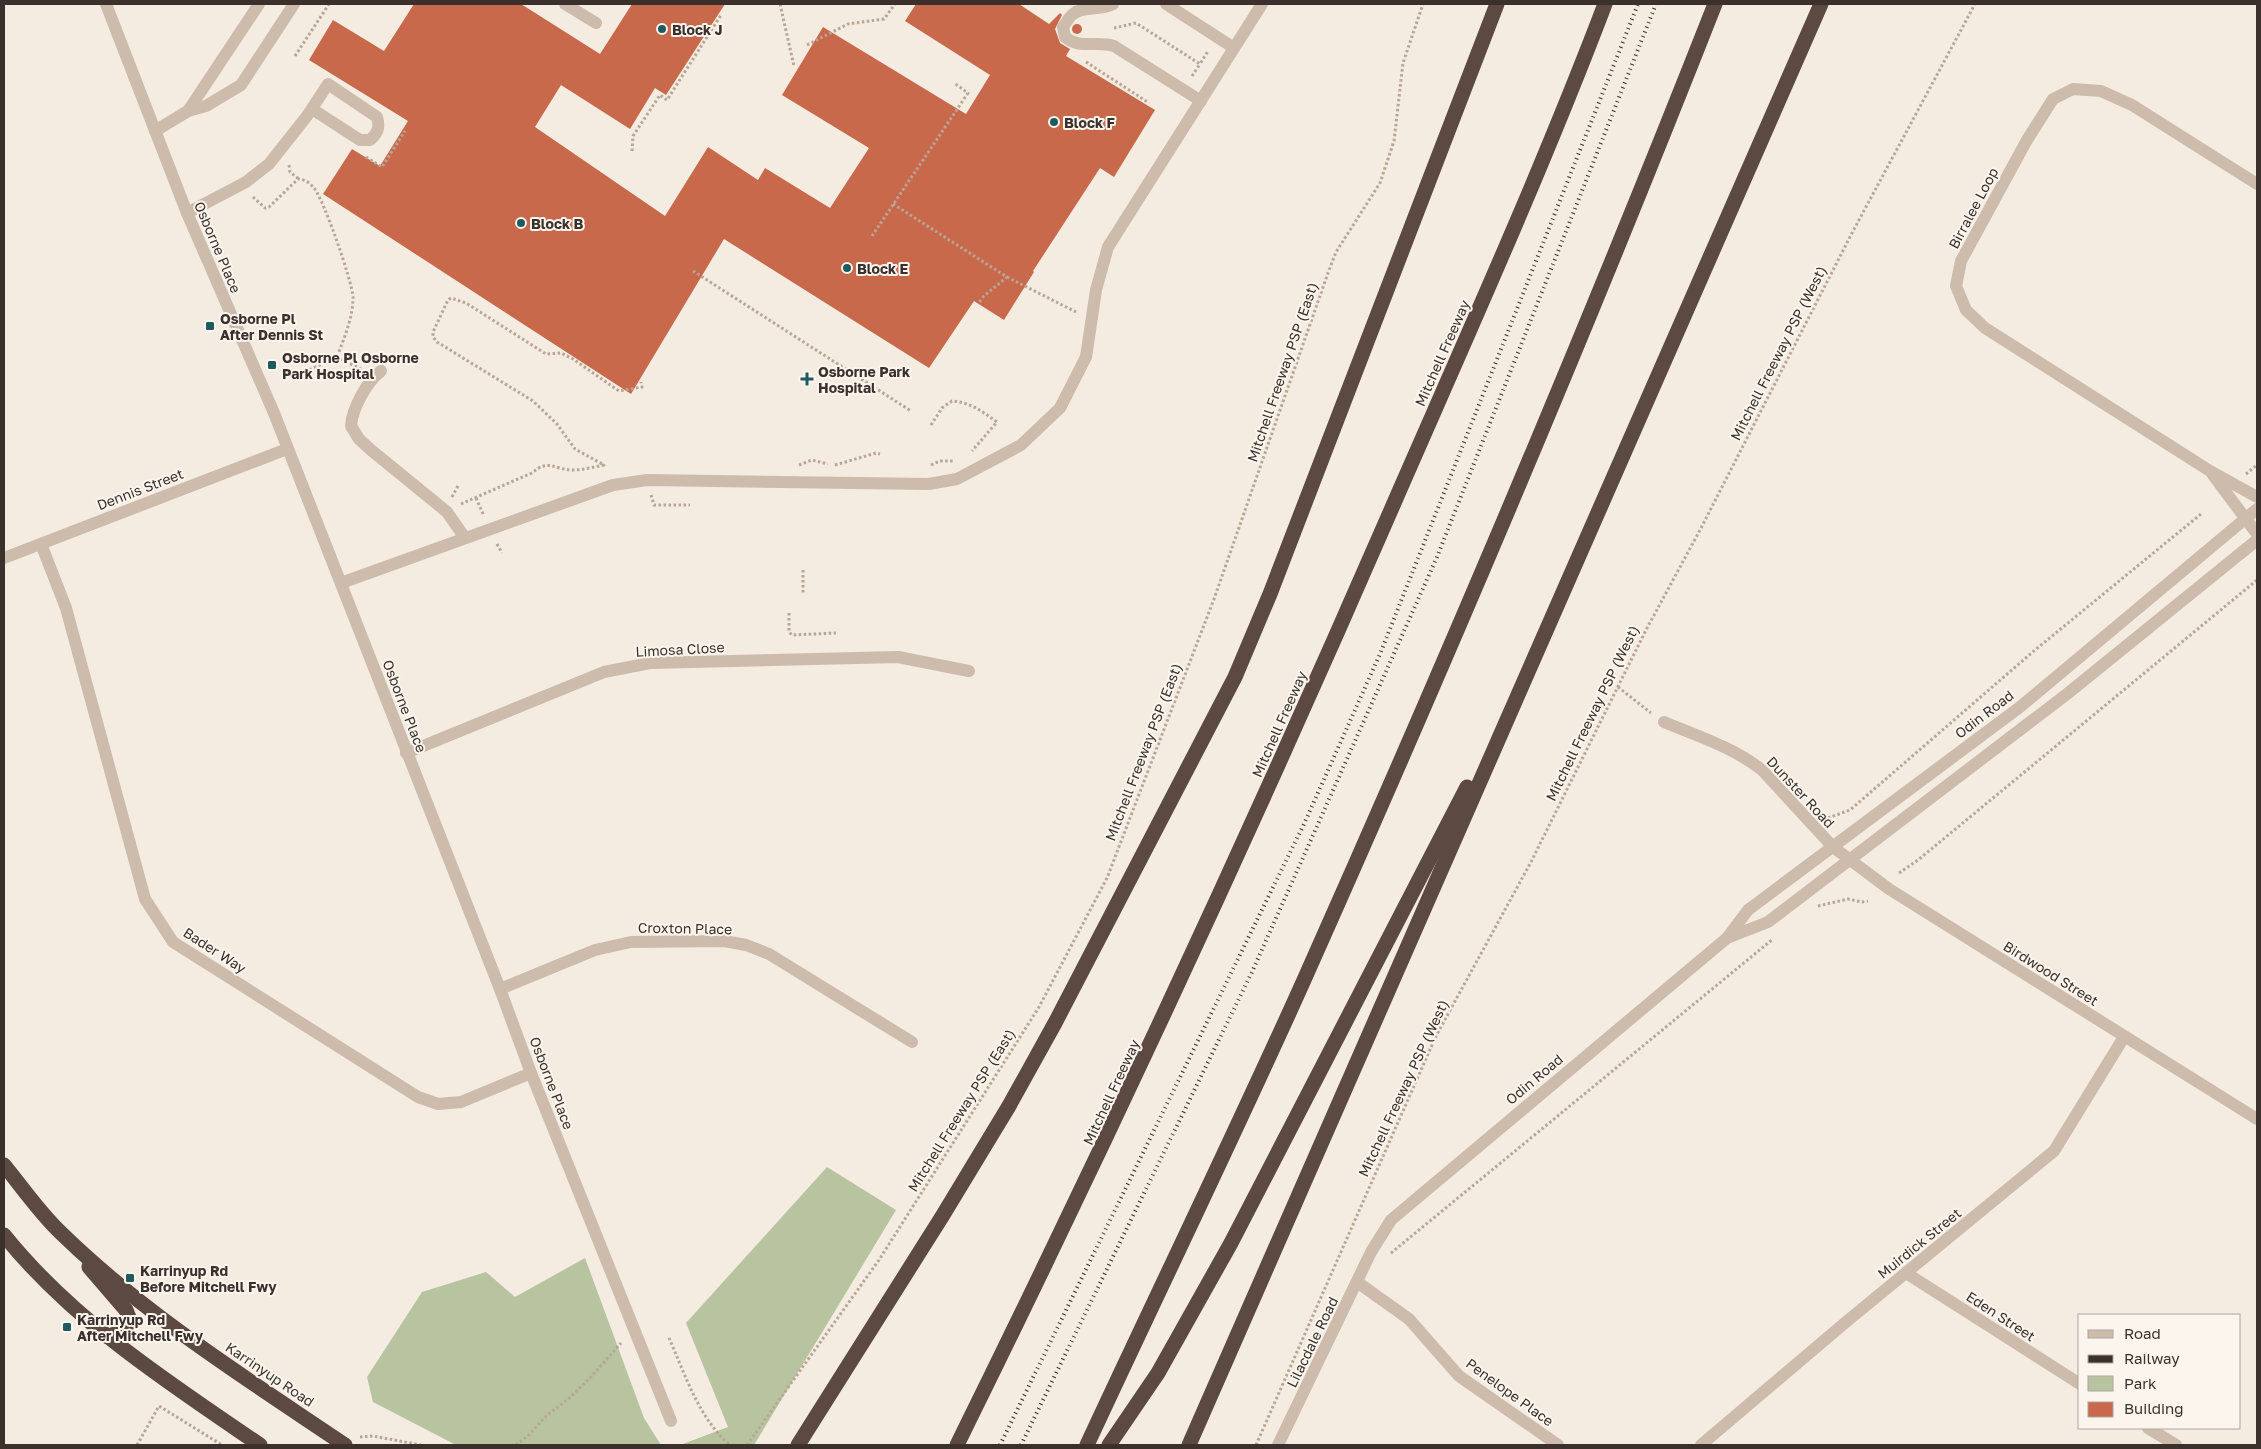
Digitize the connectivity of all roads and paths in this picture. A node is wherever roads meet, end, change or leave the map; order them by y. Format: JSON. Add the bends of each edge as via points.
{"nodes":[{"id":1,"x":106,"y":4,"type":"edge"},
{"id":2,"x":259,"y":4,"type":"edge"},
{"id":3,"x":294,"y":4,"type":"edge"},
{"id":4,"x":329,"y":4,"type":"edge"},
{"id":5,"x":565,"y":4,"type":"edge"},
{"id":6,"x":780,"y":4,"type":"edge"},
{"id":7,"x":895,"y":4,"type":"edge"},
{"id":8,"x":1113,"y":4,"type":"edge"},
{"id":9,"x":1166,"y":4,"type":"edge"},
{"id":10,"x":1262,"y":4,"type":"edge"},
{"id":11,"x":1423,"y":4,"type":"edge"},
{"id":12,"x":1497,"y":4,"type":"edge"},
{"id":13,"x":1605,"y":4,"type":"edge"},
{"id":14,"x":1716,"y":4,"type":"edge"},
{"id":15,"x":1821,"y":4,"type":"edge"},
{"id":16,"x":1975,"y":4,"type":"edge"},
{"id":17,"x":721,"y":15,"type":"dead end"},
{"id":18,"x":596,"y":23,"type":"dead end"},
{"id":19,"x":1114,"y":28,"type":"dead end"},
{"id":20,"x":807,"y":45,"type":"dead end"},
{"id":21,"x":1210,"y":48,"type":"dead end"},
{"id":22,"x":1234,"y":48,"type":"junction"},
{"id":23,"x":295,"y":56,"type":"dead end"},
{"id":24,"x":1083,"y":60,"type":"dead end"},
{"id":25,"x":1200,"y":64,"type":"junction"},
{"id":26,"x":794,"y":66,"type":"dead end"},
{"id":27,"x":1189,"y":82,"type":"dead end"},
{"id":28,"x":954,"y":83,"type":"dead end"},
{"id":29,"x":1201,"y":101,"type":"junction"},
{"id":30,"x":1150,"y":103,"type":"dead end"},
{"id":31,"x":312,"y":109,"type":"junction"},
{"id":32,"x":188,"y":111,"type":"junction"},
{"id":33,"x":155,"y":131,"type":"junction"},
{"id":34,"x":632,"y":151,"type":"dead end"},
{"id":35,"x":2257,"y":184,"type":"edge"},
{"id":36,"x":247,"y":192,"type":"dead end"},
{"id":37,"x":893,"y":204,"type":"junction"},
{"id":38,"x":187,"y":213,"type":"junction"},
{"id":39,"x":872,"y":236,"type":"dead end"},
{"id":40,"x":693,"y":271,"type":"dead end"},
{"id":41,"x":1007,"y":277,"type":"junction"},
{"id":42,"x":978,"y":304,"type":"dead end"},
{"id":43,"x":1091,"y":318,"type":"junction"},
{"id":44,"x":337,"y":357,"type":"junction"},
{"id":45,"x":305,"y":372,"type":"dead end"},
{"id":46,"x":378,"y":373,"type":"joint"},
{"id":47,"x":641,"y":382,"type":"dead end"},
{"id":48,"x":911,"y":411,"type":"dead end"},
{"id":49,"x":931,"y":425,"type":"dead end"},
{"id":50,"x":287,"y":448,"type":"junction"},
{"id":51,"x":970,"y":453,"type":"dead end"},
{"id":52,"x":960,"y":459,"type":"dead end"},
{"id":53,"x":2257,"y":465,"type":"edge"},
{"id":54,"x":925,"y":468,"type":"dead end"},
{"id":55,"x":2210,"y":471,"type":"junction"},
{"id":56,"x":2246,"y":474,"type":"dead end"},
{"id":57,"x":458,"y":486,"type":"dead end"},
{"id":58,"x":651,"y":492,"type":"dead end"},
{"id":59,"x":452,"y":497,"type":"dead end"},
{"id":60,"x":2257,"y":497,"type":"edge"},
{"id":61,"x":476,"y":498,"type":"junction"},
{"id":62,"x":459,"y":505,"type":"dead end"},
{"id":63,"x":690,"y":505,"type":"dead end"},
{"id":64,"x":2257,"y":509,"type":"edge"},
{"id":65,"x":2201,"y":514,"type":"dead end"},
{"id":66,"x":2245,"y":519,"type":"junction"},
{"id":67,"x":486,"y":521,"type":"dead end"},
{"id":68,"x":2257,"y":534,"type":"edge"},
{"id":69,"x":465,"y":538,"type":"junction"},
{"id":70,"x":2257,"y":540,"type":"edge"},
{"id":71,"x":41,"y":544,"type":"junction"},
{"id":72,"x":4,"y":558,"type":"edge"},
{"id":73,"x":803,"y":570,"type":"dead end"},
{"id":74,"x":2257,"y":580,"type":"edge"},
{"id":75,"x":341,"y":583,"type":"junction"},
{"id":76,"x":803,"y":595,"type":"dead end"},
{"id":77,"x":789,"y":613,"type":"dead end"},
{"id":78,"x":836,"y":634,"type":"dead end"},
{"id":79,"x":1533,"y":659,"type":"junction"},
{"id":80,"x":970,"y":671,"type":"dead end"},
{"id":81,"x":1618,"y":687,"type":"junction"},
{"id":82,"x":1664,"y":722,"type":"joint"},
{"id":83,"x":406,"y":753,"type":"junction"},
{"id":84,"x":1827,"y":818,"type":"dead end"},
{"id":85,"x":1833,"y":847,"type":"junction"},
{"id":86,"x":1848,"y":858,"type":"junction"},
{"id":87,"x":1899,"y":873,"type":"dead end"},
{"id":88,"x":1868,"y":901,"type":"dead end"},
{"id":89,"x":1812,"y":908,"type":"dead end"},
{"id":90,"x":1778,"y":935,"type":"dead end"},
{"id":91,"x":1727,"y":938,"type":"junction"},
{"id":92,"x":500,"y":989,"type":"junction"},
{"id":93,"x":2124,"y":1037,"type":"junction"},
{"id":94,"x":912,"y":1042,"type":"dead end"},
{"id":95,"x":531,"y":1073,"type":"junction"},
{"id":96,"x":2257,"y":1119,"type":"edge"},
{"id":97,"x":4,"y":1165,"type":"edge"},
{"id":98,"x":59,"y":1231,"type":"junction"},
{"id":99,"x":4,"y":1235,"type":"edge"},
{"id":100,"x":1371,"y":1252,"type":"joint"},
{"id":101,"x":1388,"y":1255,"type":"dead end"},
{"id":102,"x":1906,"y":1273,"type":"junction"},
{"id":103,"x":1357,"y":1282,"type":"junction"},
{"id":104,"x":108,"y":1337,"type":"junction"},
{"id":105,"x":670,"y":1338,"type":"dead end"},
{"id":106,"x":620,"y":1343,"type":"dead end"},
{"id":107,"x":2078,"y":1383,"type":"edge"},
{"id":108,"x":672,"y":1421,"type":"dead end"},
{"id":109,"x":2150,"y":1429,"type":"edge"},
{"id":110,"x":350,"y":1441,"type":"edge"},
{"id":111,"x":137,"y":1445,"type":"edge"},
{"id":112,"x":222,"y":1445,"type":"edge"},
{"id":113,"x":260,"y":1445,"type":"edge"},
{"id":114,"x":421,"y":1445,"type":"edge"},
{"id":115,"x":516,"y":1445,"type":"edge"},
{"id":116,"x":730,"y":1445,"type":"edge"},
{"id":117,"x":747,"y":1445,"type":"edge"},
{"id":118,"x":798,"y":1445,"type":"edge"},
{"id":119,"x":957,"y":1445,"type":"edge"},
{"id":120,"x":1087,"y":1445,"type":"edge"},
{"id":121,"x":1109,"y":1445,"type":"edge"},
{"id":122,"x":1189,"y":1445,"type":"edge"},
{"id":123,"x":1256,"y":1445,"type":"edge"},
{"id":124,"x":1278,"y":1445,"type":"edge"},
{"id":125,"x":1558,"y":1445,"type":"edge"},
{"id":126,"x":1701,"y":1445,"type":"edge"},
{"id":127,"x":2176,"y":1445,"type":"edge"}],
"edges":[{"from":1,"to":33,"type":"street","name":"Osborne Place"},
{"from":2,"to":32,"type":"street"},
{"from":3,"to":32,"type":"street","via":[[241,85],[206,106]]},
{"from":4,"to":23,"type":"path"},
{"from":5,"to":18,"type":"street"},
{"from":6,"to":26,"type":"path"},
{"from":7,"to":20,"type":"path","via":[[884,19],[848,24]]},
{"from":8,"to":29,"type":"street","via":[[1100,9],[1079,10],[1063,27],[1065,37],[1074,43],[1114,46]]},
{"from":9,"to":22,"type":"street"},
{"from":10,"to":22,"type":"street"},
{"from":11,"to":117,"type":"path","name":"Mitchell Freeway PSP (East)","via":[[1404,62],[1394,141],[1380,183],[1336,252],[1214,599],[1107,878],[1034,1015],[879,1260]]},
{"from":12,"to":118,"type":"highway","via":[[1274,585],[1234,677],[1009,1106]]},
{"from":13,"to":119,"type":"highway","name":"Mitchell Freeway","via":[[1559,125],[1202,936],[1083,1189]]},
{"from":14,"to":120,"type":"highway","via":[[1455,637],[1302,983]]},
{"from":15,"to":79,"type":"highway"},
{"from":16,"to":81,"type":"path","name":"Mitchell Freeway PSP (West)","via":[[1852,233]]},
{"from":17,"to":34,"type":"path","via":[[667,100],[660,95],[633,136]]},
{"from":19,"to":25,"type":"path","via":[[1136,23]]},
{"from":21,"to":25,"type":"path"},
{"from":22,"to":29,"type":"street"},
{"from":24,"to":30,"type":"path"},
{"from":25,"to":27,"type":"path"},
{"from":28,"to":37,"type":"path","via":[[968,93]]},
{"from":29,"to":43,"type":"street","via":[[1108,247]]},
{"from":31,"to":31,"type":"street","via":[[328,84],[377,117],[377,134],[370,140],[360,140]]},
{"from":31,"to":38,"type":"street","via":[[268,164],[246,182]]},
{"from":32,"to":33,"type":"street"},
{"from":33,"to":38,"type":"street","name":"Osborne Place"},
{"from":35,"to":55,"type":"street","name":"Birralee Loop","via":[[2132,105],[2101,91],[2073,88],[2053,99],[2027,140],[1962,261],[1956,286],[1966,310],[1985,328]]},
{"from":36,"to":44,"type":"path","via":[[269,208],[298,179],[315,189],[352,289],[351,314]]},
{"from":37,"to":39,"type":"path"},
{"from":37,"to":41,"type":"path"},
{"from":38,"to":50,"type":"street","name":"Osborne Place"},
{"from":40,"to":48,"type":"path"},
{"from":41,"to":42,"type":"path"},
{"from":41,"to":43,"type":"path"},
{"from":43,"to":69,"type":"street","via":[[1086,357],[1060,408],[1021,445],[957,479],[930,484],[647,480],[613,485]]},
{"from":44,"to":45,"type":"path"},
{"from":44,"to":46,"type":"path"},
{"from":46,"to":69,"type":"street","via":[[355,410],[351,426],[370,450],[447,512]]},
{"from":47,"to":61,"type":"path","via":[[642,387],[619,391],[573,359],[561,353],[546,354],[466,304],[451,298],[448,300],[433,332],[437,342],[533,401],[557,424],[575,449],[604,465],[572,470],[540,465],[532,472]]},
{"from":49,"to":51,"type":"path","via":[[942,408],[952,401],[970,404],[997,422]]},
{"from":50,"to":71,"type":"street","name":"Dennis Street"},
{"from":50,"to":75,"type":"street","name":"Osborne Place"},
{"from":52,"to":54,"type":"path","via":[[940,461]]},
{"from":53,"to":56,"type":"path"},
{"from":55,"to":60,"type":"street","name":"Birralee Loop"},
{"from":55,"to":66,"type":"street","name":"Birralee Loop"},
{"from":57,"to":59,"type":"path"},
{"from":58,"to":63,"type":"path","via":[[654,505]]},
{"from":61,"to":62,"type":"path"},
{"from":61,"to":67,"type":"path"},
{"from":64,"to":66,"type":"street","name":"Odin Road"},
{"from":65,"to":84,"type":"path","via":[[2035,650],[1850,810]]},
{"from":66,"to":68,"type":"street","name":"Birralee Loop"},
{"from":66,"to":85,"type":"street","name":"Odin Road","via":[[2020,707]]},
{"from":69,"to":75,"type":"street"},
{"from":70,"to":86,"type":"street","name":"Odin Road","via":[[2067,694]]},
{"from":71,"to":72,"type":"street","name":"Dennis Street"},
{"from":71,"to":95,"type":"street","name":"Bader Way","via":[[66,608],[145,899],[173,942],[418,1097],[438,1104],[461,1102]]},
{"from":73,"to":76,"type":"path"},
{"from":74,"to":87,"type":"path"},
{"from":75,"to":83,"type":"street","name":"Osborne Place"},
{"from":77,"to":78,"type":"path","via":[[789,632],[792,635]]},
{"from":79,"to":121,"type":"highway","via":[[1231,1243],[1158,1373]]},
{"from":79,"to":122,"type":"highway"},
{"from":80,"to":83,"type":"street","name":"Limosa Close","via":[[898,657],[628,666],[604,672]]},
{"from":81,"to":82,"type":"path"},
{"from":81,"to":123,"type":"path","name":"Mitchell Freeway PSP (West)","via":[[1527,870],[1436,1036]]},
{"from":82,"to":85,"type":"street","name":"Dunster Road","via":[[1750,760]]},
{"from":83,"to":92,"type":"street","name":"Osborne Place"},
{"from":85,"to":86,"type":"street","name":"Birdwood Street"},
{"from":85,"to":91,"type":"street","name":"Odin Road","via":[[1748,910]]},
{"from":86,"to":91,"type":"street","name":"Odin Road","via":[[1768,922]]},
{"from":86,"to":93,"type":"street","name":"Birdwood Street","via":[[1889,889]]},
{"from":88,"to":89,"type":"path","via":[[1844,899]]},
{"from":90,"to":101,"type":"path"},
{"from":91,"to":100,"type":"street","name":"Odin Road","via":[[1391,1220]]},
{"from":92,"to":94,"type":"street","name":"Croxton Place","via":[[595,950],[631,942],[724,941],[769,954]]},
{"from":92,"to":95,"type":"street","name":"Osborne Place"},
{"from":93,"to":96,"type":"street","name":"Birdwood Street"},
{"from":93,"to":102,"type":"street","name":"Muirdick Street","via":[[2054,1151]]},
{"from":95,"to":108,"type":"street","name":"Osborne Place"},
{"from":97,"to":98,"type":"highway","name":"Karrinyup Road"},
{"from":98,"to":104,"type":"highway","via":[[126,1310],[130,1320],[125,1330]]},
{"from":98,"to":110,"type":"highway","name":"Karrinyup Road","via":[[143,1304],[234,1370]]},
{"from":99,"to":104,"type":"highway"},
{"from":100,"to":103,"type":"street","name":"Lilacdale Road"},
{"from":102,"to":107,"type":"street","name":"Eden Street"},
{"from":102,"to":126,"type":"street","name":"Muirdick Street"},
{"from":103,"to":124,"type":"street","name":"Lilacdale Road"},
{"from":103,"to":125,"type":"street","name":"Penelope Place","via":[[1409,1319],[1459,1376]]},
{"from":104,"to":113,"type":"highway"},
{"from":105,"to":116,"type":"path","via":[[696,1399]]},
{"from":106,"to":115,"type":"path","via":[[591,1377]]},
{"from":109,"to":127,"type":"street"},
{"from":110,"to":114,"type":"path","via":[[373,1436]]},
{"from":111,"to":112,"type":"path","via":[[159,1406]]}]}
